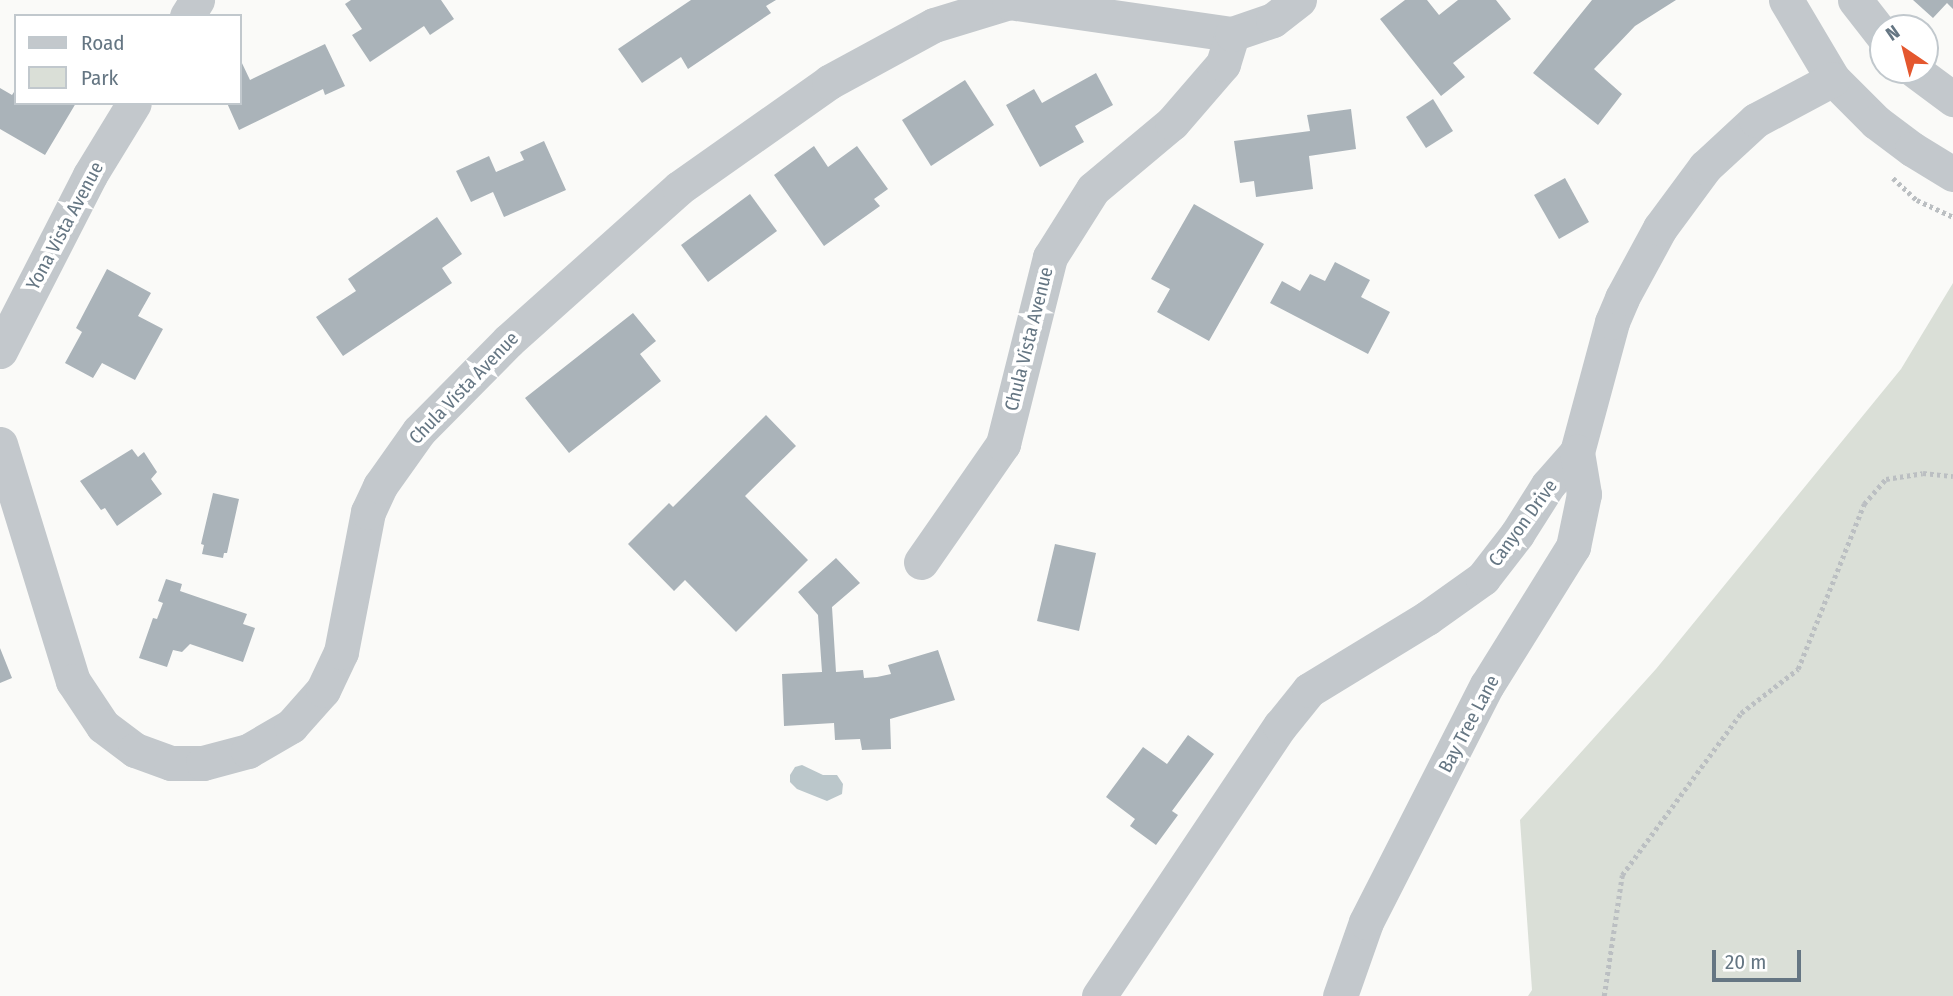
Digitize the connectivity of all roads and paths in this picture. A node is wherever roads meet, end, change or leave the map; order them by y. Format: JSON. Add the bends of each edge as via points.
{"nodes":[{"id":1,"x":1299,"y":0,"type":"edge"},
{"id":2,"x":1786,"y":0,"type":"edge"},
{"id":3,"x":1855,"y":0,"type":"edge"},
{"id":4,"x":1869,"y":18,"type":"edge"},
{"id":5,"x":1231,"y":34,"type":"junction"},
{"id":6,"x":1833,"y":79,"type":"junction"},
{"id":7,"x":1933,"y":84,"type":"edge"},
{"id":8,"x":1953,"y":99,"type":"edge"},
{"id":9,"x":133,"y":105,"type":"edge"},
{"id":10,"x":1953,"y":174,"type":"edge"},
{"id":11,"x":0,"y":351,"type":"edge"},
{"id":12,"x":0,"y":444,"type":"edge"},
{"id":13,"x":1577,"y":452,"type":"junction"},
{"id":14,"x":1953,"y":476,"type":"edge"},
{"id":15,"x":921,"y":562,"type":"dead end"},
{"id":16,"x":1099,"y":996,"type":"edge"},
{"id":17,"x":1340,"y":996,"type":"edge"},
{"id":18,"x":1604,"y":996,"type":"edge"}],
"edges":[{"from":1,"to":5,"type":"street","name":"Chula Vista Avenue","via":[[1273,19]]},
{"from":2,"to":6,"type":"street"},
{"from":3,"to":4,"type":"street"},
{"from":5,"to":12,"type":"street","name":"Chula Vista Avenue","via":[[1009,2],[934,25],[829,82],[678,188],[508,341],[419,430],[380,486],[368,512],[341,652],[323,690],[291,726],[248,751],[203,764],[170,763],[135,750],[103,726],[73,681]]},
{"from":5,"to":15,"type":"street","name":"Chula Vista Avenue","via":[[1223,64],[1172,123],[1093,189],[1050,257],[1003,444]]},
{"from":6,"to":10,"type":"street","via":[[1876,122]]},
{"from":6,"to":13,"type":"street","name":"Canyon Drive","via":[[1756,120],[1705,167],[1660,229],[1612,321]]},
{"from":7,"to":8,"type":"street"},
{"from":9,"to":11,"type":"street","name":"Yona Vista Avenue","via":[[90,175]]},
{"from":13,"to":16,"type":"street","name":"Canyon Drive","via":[[1548,485],[1483,578],[1309,690],[1280,726]]},
{"from":13,"to":17,"type":"street","name":"Bay Tree Lane","via":[[1584,494],[1573,547],[1487,685],[1366,922]]},
{"from":14,"to":18,"type":"path","via":[[1923,473],[1886,479],[1864,504],[1798,670],[1741,713],[1622,876]]}]}
